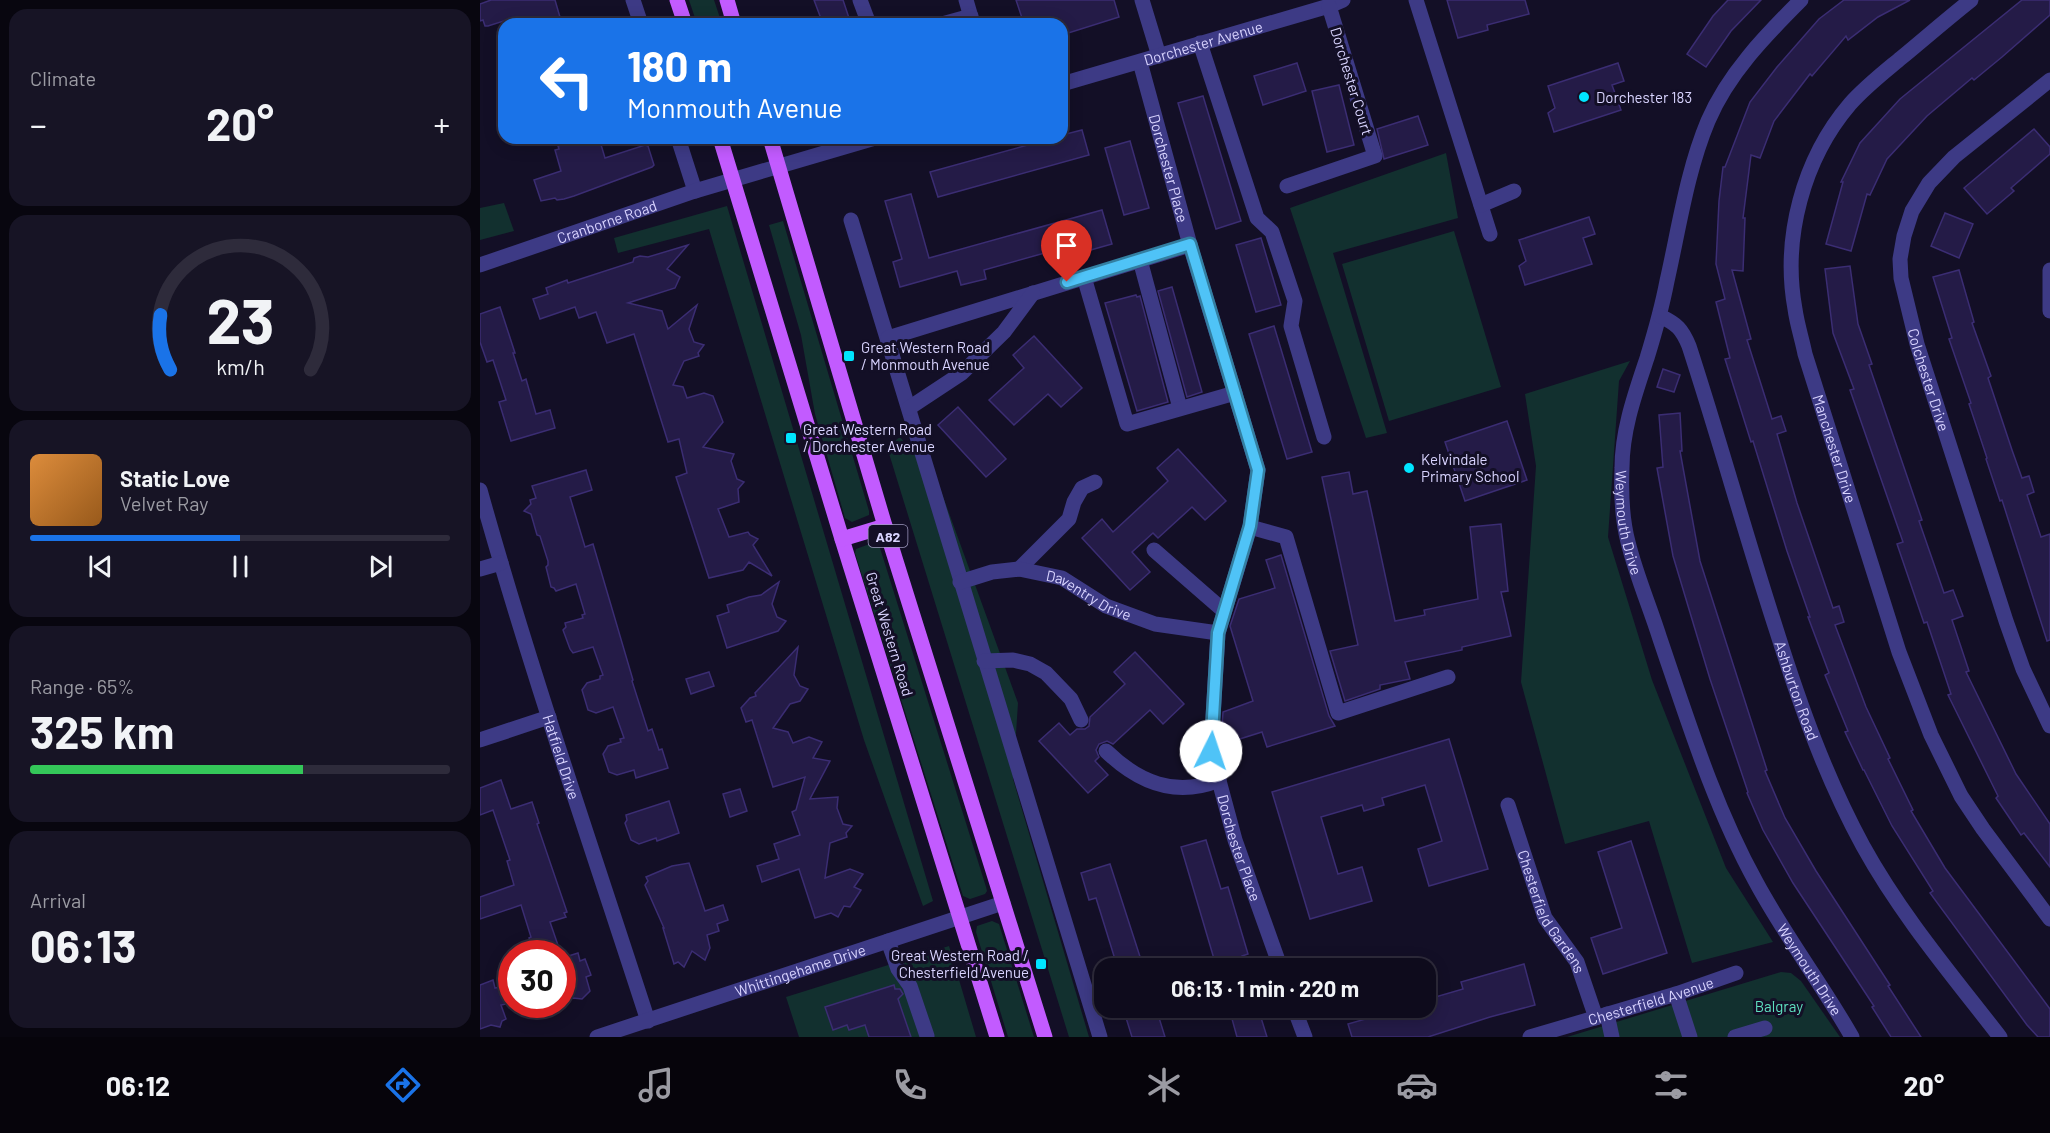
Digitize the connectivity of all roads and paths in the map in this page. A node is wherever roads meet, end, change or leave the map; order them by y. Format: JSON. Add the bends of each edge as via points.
{"nodes":[{"id":1,"x":633,"y":0,"type":"edge"},
{"id":2,"x":677,"y":0,"type":"edge"},
{"id":3,"x":727,"y":0,"type":"edge"},
{"id":4,"x":860,"y":0,"type":"edge"},
{"id":5,"x":966,"y":0,"type":"edge"},
{"id":6,"x":1142,"y":0,"type":"edge"},
{"id":7,"x":1416,"y":0,"type":"edge"},
{"id":8,"x":1801,"y":0,"type":"edge"},
{"id":9,"x":1971,"y":0,"type":"edge"},
{"id":10,"x":1336,"y":3,"type":"edge"},
{"id":11,"x":639,"y":18,"type":"edge"},
{"id":12,"x":683,"y":18,"type":"edge"},
{"id":13,"x":732,"y":18,"type":"edge"},
{"id":14,"x":867,"y":18,"type":"edge"},
{"id":15,"x":971,"y":18,"type":"edge"},
{"id":16,"x":1200,"y":43,"type":"junction"},
{"id":17,"x":1160,"y":56,"type":"junction"},
{"id":18,"x":1140,"y":62,"type":"junction"},
{"id":19,"x":2050,"y":80,"type":"edge"},
{"id":20,"x":1068,"y":82,"type":"edge"},
{"id":21,"x":680,"y":144,"type":"edge"},
{"id":22,"x":722,"y":144,"type":"edge"},
{"id":23,"x":772,"y":144,"type":"edge"},
{"id":24,"x":854,"y":144,"type":"edge"},
{"id":25,"x":779,"y":166,"type":"junction"},
{"id":26,"x":733,"y":179,"type":"junction"},
{"id":27,"x":1287,"y":186,"type":"dead end"},
{"id":28,"x":695,"y":191,"type":"junction"},
{"id":29,"x":1514,"y":191,"type":"dead end"},
{"id":30,"x":1481,"y":205,"type":"junction"},
{"id":31,"x":851,"y":220,"type":"dead end"},
{"id":32,"x":1490,"y":234,"type":"dead end"},
{"id":33,"x":1190,"y":244,"type":"junction"},
{"id":34,"x":1140,"y":260,"type":"junction"},
{"id":35,"x":480,"y":264,"type":"edge"},
{"id":36,"x":2050,"y":270,"type":"edge"},
{"id":37,"x":1084,"y":277,"type":"junction"},
{"id":38,"x":1033,"y":293,"type":"junction"},
{"id":39,"x":2050,"y":311,"type":"edge"},
{"id":40,"x":1660,"y":316,"type":"junction"},
{"id":41,"x":888,"y":338,"type":"junction"},
{"id":42,"x":1235,"y":393,"type":"junction"},
{"id":43,"x":909,"y":408,"type":"junction"},
{"id":44,"x":1180,"y":408,"type":"junction"},
{"id":45,"x":1324,"y":437,"type":"dead end"},
{"id":46,"x":1095,"y":482,"type":"dead end"},
{"id":47,"x":480,"y":490,"type":"edge"},
{"id":48,"x":885,"y":526,"type":"junction"},
{"id":49,"x":1250,"y":526,"type":"junction"},
{"id":50,"x":842,"y":539,"type":"junction"},
{"id":51,"x":1154,"y":550,"type":"dead end"},
{"id":52,"x":501,"y":563,"type":"junction"},
{"id":53,"x":480,"y":569,"type":"edge"},
{"id":54,"x":1019,"y":569,"type":"junction"},
{"id":55,"x":960,"y":582,"type":"junction"},
{"id":56,"x":1224,"y":611,"type":"junction"},
{"id":57,"x":1218,"y":633,"type":"junction"},
{"id":58,"x":984,"y":661,"type":"junction"},
{"id":59,"x":1448,"y":677,"type":"dead end"},
{"id":60,"x":549,"y":717,"type":"junction"},
{"id":61,"x":1081,"y":720,"type":"dead end"},
{"id":62,"x":2050,"y":726,"type":"edge"},
{"id":63,"x":480,"y":740,"type":"edge"},
{"id":64,"x":1106,"y":751,"type":"dead end"},
{"id":65,"x":1219,"y":780,"type":"junction"},
{"id":66,"x":1508,"y":805,"type":"dead end"},
{"id":67,"x":1003,"y":903,"type":"junction"},
{"id":68,"x":959,"y":917,"type":"junction"},
{"id":69,"x":2050,"y":920,"type":"edge"},
{"id":70,"x":888,"y":941,"type":"junction"},
{"id":71,"x":1277,"y":958,"type":"edge"},
{"id":72,"x":1736,"y":973,"type":"dead end"},
{"id":73,"x":1676,"y":994,"type":"junction"},
{"id":74,"x":1601,"y":1016,"type":"junction"},
{"id":75,"x":1298,"y":1018,"type":"edge"},
{"id":76,"x":648,"y":1021,"type":"junction"},
{"id":77,"x":1765,"y":1028,"type":"dead end"},
{"id":78,"x":927,"y":1036,"type":"edge"},
{"id":79,"x":597,"y":1037,"type":"edge"},
{"id":80,"x":997,"y":1037,"type":"edge"},
{"id":81,"x":1045,"y":1037,"type":"edge"},
{"id":82,"x":1100,"y":1037,"type":"edge"},
{"id":83,"x":1305,"y":1037,"type":"edge"},
{"id":84,"x":1530,"y":1037,"type":"edge"},
{"id":85,"x":1612,"y":1037,"type":"edge"},
{"id":86,"x":1690,"y":1037,"type":"edge"},
{"id":87,"x":1735,"y":1037,"type":"edge"},
{"id":88,"x":1852,"y":1037,"type":"edge"},
{"id":89,"x":2000,"y":1037,"type":"edge"}],
"edges":[{"from":1,"to":11,"type":"street"},
{"from":2,"to":12,"type":"main road"},
{"from":3,"to":13,"type":"main road"},
{"from":4,"to":14,"type":"street"},
{"from":5,"to":15,"type":"street"},
{"from":6,"to":17,"type":"street"},
{"from":7,"to":30,"type":"street"},
{"from":8,"to":40,"type":"street","name":"Weymouth Drive","via":[[1743,63],[1708,122],[1691,176]]},
{"from":9,"to":69,"type":"street","name":"Manchester Drive","via":[[1870,84],[1840,118],[1820,150],[1801,193],[1797,214],[1791,271],[1794,308],[1899,652],[1930,735],[1961,796]]},
{"from":10,"to":16,"type":"street","name":"Dorchester Avenue"},
{"from":10,"to":27,"type":"street","name":"Dorchester Court","via":[[1375,156]]},
{"from":16,"to":17,"type":"street","name":"Dorchester Avenue"},
{"from":16,"to":45,"type":"street","via":[[1257,218],[1272,232],[1294,301],[1291,326]]},
{"from":17,"to":18,"type":"street","name":"Dorchester Avenue"},
{"from":18,"to":20,"type":"street","name":"Dorchester Avenue"},
{"from":18,"to":33,"type":"street","name":"Dorchester Place"},
{"from":19,"to":62,"type":"street","name":"Colchester Drive","via":[[1954,157],[1929,183],[1912,212],[1900,259],[1917,344],[2023,669]]},
{"from":21,"to":28,"type":"street"},
{"from":22,"to":26,"type":"main road","name":"Great Western Road"},
{"from":23,"to":25,"type":"main road","name":"Great Western Road","number":"A82"},
{"from":24,"to":25,"type":"street"},
{"from":25,"to":26,"type":"street"},
{"from":25,"to":48,"type":"main road","name":"Great Western Road","number":"A82"},
{"from":26,"to":28,"type":"street","name":"Cranborne Road"},
{"from":26,"to":50,"type":"main road","name":"Great Western Road"},
{"from":28,"to":35,"type":"street","name":"Cranborne Road"},
{"from":29,"to":30,"type":"street"},
{"from":30,"to":32,"type":"street"},
{"from":31,"to":41,"type":"street"},
{"from":33,"to":34,"type":"street"},
{"from":33,"to":42,"type":"street","name":"Dorchester Place"},
{"from":34,"to":37,"type":"street"},
{"from":34,"to":44,"type":"street"},
{"from":36,"to":39,"type":"street"},
{"from":37,"to":38,"type":"street"},
{"from":37,"to":44,"type":"street","via":[[1127,424]]},
{"from":38,"to":41,"type":"street"},
{"from":38,"to":43,"type":"street","via":[[1004,332],[963,372]]},
{"from":40,"to":88,"type":"street","name":"Weymouth Drive","via":[[1624,437],[1623,508],[1628,541],[1697,747],[1732,836],[1772,910]]},
{"from":40,"to":89,"type":"street","name":"Ashburton Road","via":[[1682,331],[1689,346],[1787,664],[1818,750],[1847,813],[1889,889]]},
{"from":41,"to":43,"type":"street"},
{"from":42,"to":44,"type":"street"},
{"from":42,"to":49,"type":"street","name":"Dorchester Place","via":[[1258,470]]},
{"from":43,"to":55,"type":"street"},
{"from":46,"to":54,"type":"street","via":[[1082,488],[1069,519]]},
{"from":47,"to":52,"type":"street","name":"Hatfield Drive"},
{"from":48,"to":50,"type":"main road"},
{"from":48,"to":67,"type":"main road","name":"Great Western Road","number":"A82"},
{"from":49,"to":56,"type":"street","name":"Dorchester Place"},
{"from":49,"to":59,"type":"street","via":[[1286,537],[1338,713]]},
{"from":50,"to":68,"type":"main road","name":"Great Western Road"},
{"from":51,"to":56,"type":"street"},
{"from":52,"to":53,"type":"street"},
{"from":52,"to":60,"type":"street","name":"Hatfield Drive"},
{"from":54,"to":55,"type":"street","name":"Daventry Drive"},
{"from":54,"to":57,"type":"street","name":"Daventry Drive","via":[[1062,578],[1106,606],[1155,624]]},
{"from":55,"to":58,"type":"street"},
{"from":56,"to":57,"type":"street","name":"Dorchester Place"},
{"from":57,"to":65,"type":"street","name":"Dorchester Place","via":[[1211,751]]},
{"from":58,"to":61,"type":"street","via":[[1013,660],[1046,673],[1071,699]]},
{"from":58,"to":82,"type":"street"},
{"from":60,"to":63,"type":"street"},
{"from":60,"to":76,"type":"street","name":"Hatfield Drive"},
{"from":64,"to":65,"type":"street","via":[[1129,771],[1161,785],[1189,788]]},
{"from":65,"to":71,"type":"street","name":"Dorchester Place","via":[[1235,840]]},
{"from":66,"to":74,"type":"street","name":"Chesterfield Gardens","via":[[1545,918],[1577,962]]},
{"from":67,"to":68,"type":"street","name":"Whittingehame Drive"},
{"from":67,"to":81,"type":"main road","name":"Great Western Road","number":"A82"},
{"from":68,"to":70,"type":"street","name":"Whittingehame Drive"},
{"from":68,"to":80,"type":"main road","name":"Great Western Road"},
{"from":70,"to":76,"type":"street","name":"Whittingehame Drive"},
{"from":70,"to":78,"type":"street","via":[[898,969],[910,986]]},
{"from":72,"to":73,"type":"street","name":"Chesterfield Avenue"},
{"from":73,"to":74,"type":"street","name":"Chesterfield Avenue"},
{"from":73,"to":86,"type":"street"},
{"from":74,"to":84,"type":"street","name":"Chesterfield Avenue"},
{"from":74,"to":85,"type":"street","name":"Chesterfield Gardens"},
{"from":75,"to":83,"type":"street"},
{"from":76,"to":79,"type":"street","name":"Whittingehame Drive"},
{"from":77,"to":87,"type":"street"}]}
